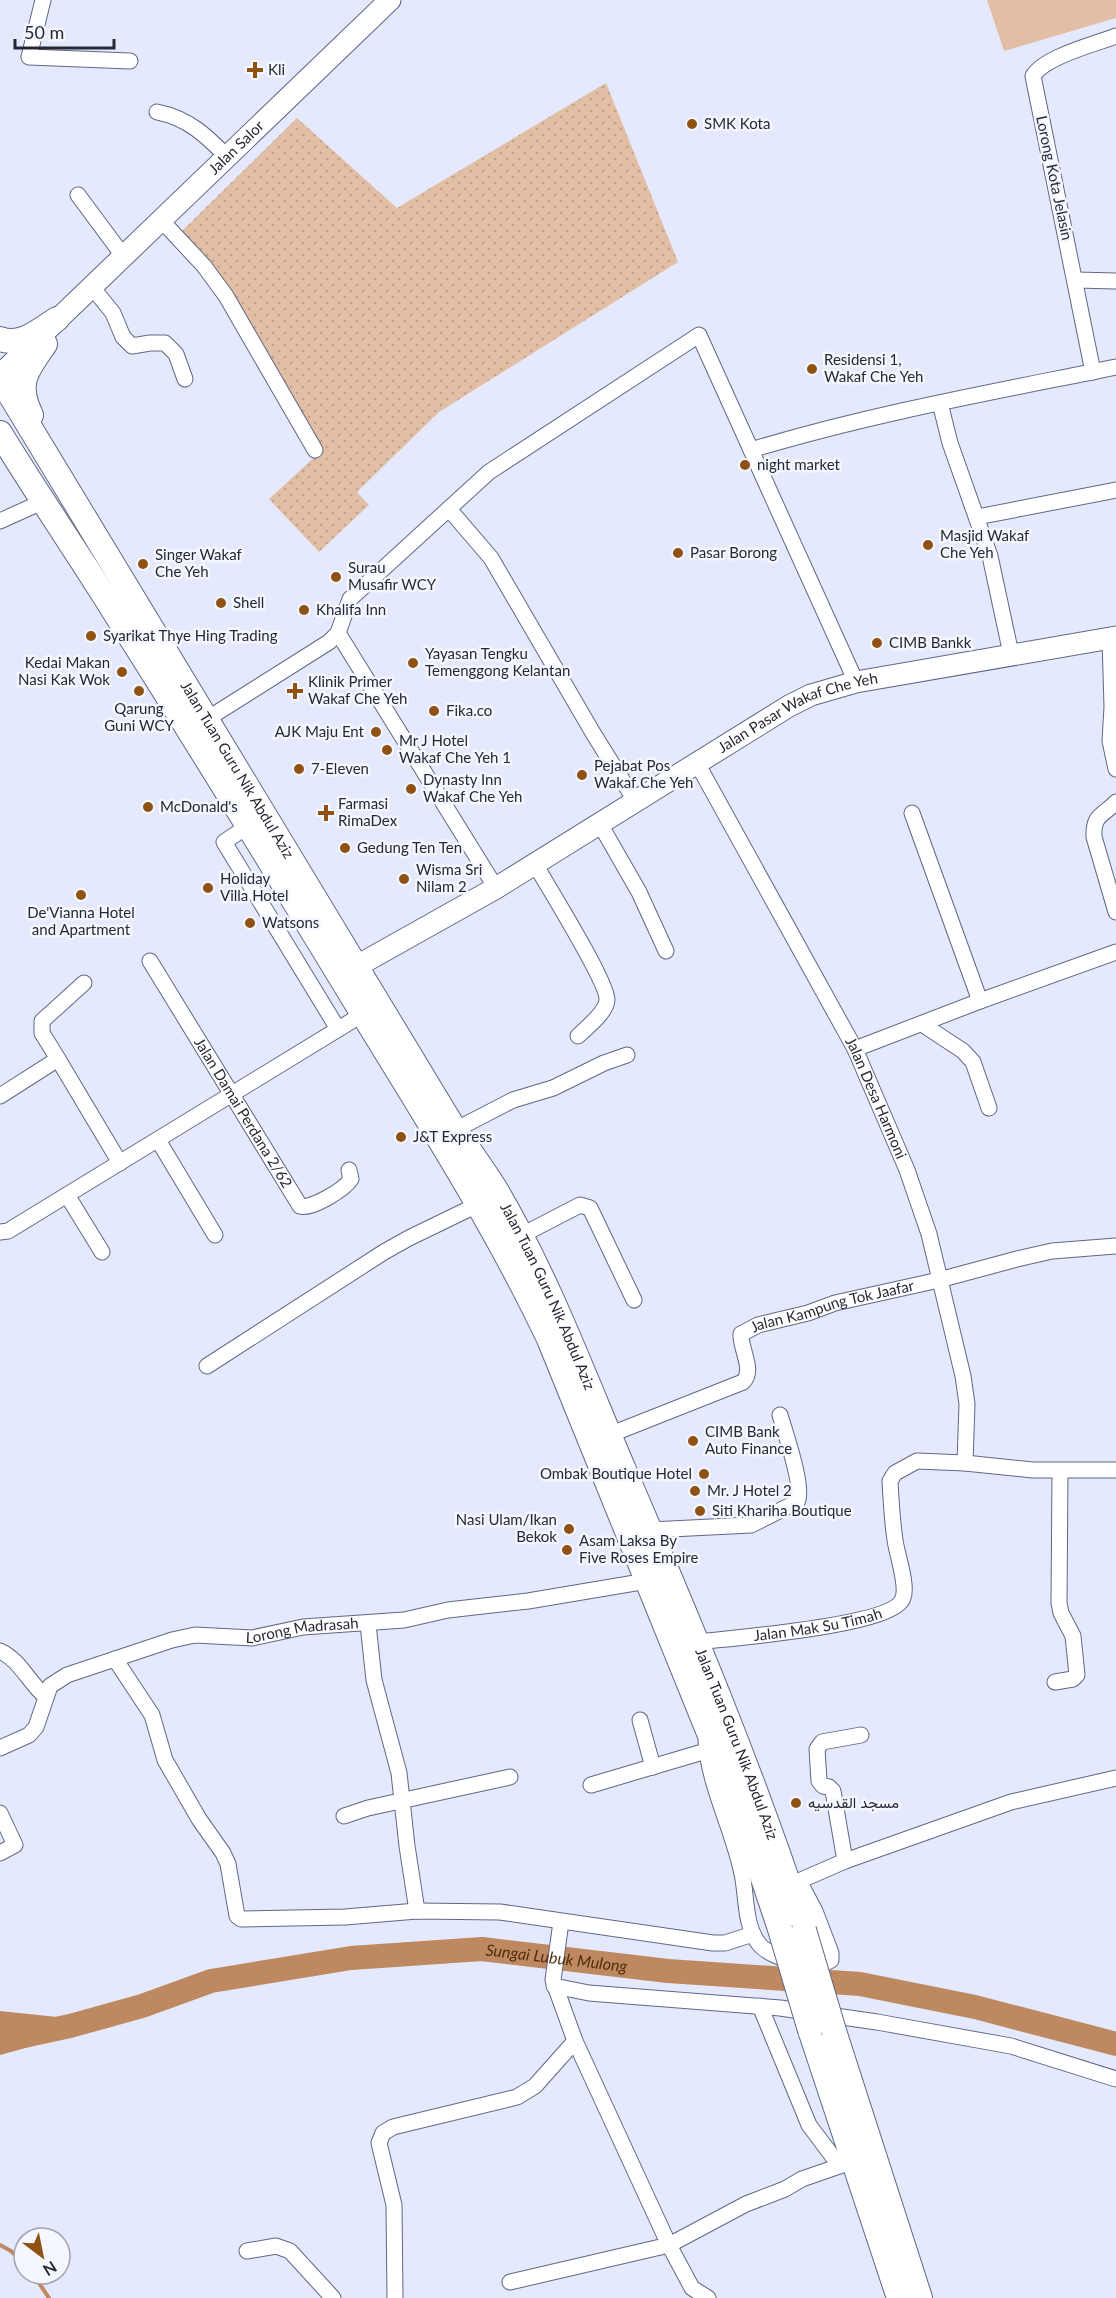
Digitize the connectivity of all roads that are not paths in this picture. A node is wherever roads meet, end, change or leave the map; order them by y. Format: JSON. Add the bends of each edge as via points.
{"nodes":[{"id":1,"x":43,"y":0,"type":"edge"},
{"id":2,"x":390,"y":0,"type":"edge"},
{"id":3,"x":1116,"y":36,"type":"edge"},
{"id":4,"x":130,"y":61,"type":"dead end"},
{"id":5,"x":158,"y":112,"type":"dead end"},
{"id":6,"x":228,"y":158,"type":"junction"},
{"id":7,"x":78,"y":195,"type":"dead end"},
{"id":8,"x":162,"y":221,"type":"junction"},
{"id":9,"x":124,"y":257,"type":"junction"},
{"id":10,"x":1076,"y":280,"type":"junction"},
{"id":11,"x":1116,"y":281,"type":"edge"},
{"id":12,"x":89,"y":291,"type":"junction"},
{"id":13,"x":57,"y":319,"type":"junction"},
{"id":14,"x":0,"y":339,"type":"edge"},
{"id":15,"x":45,"y":344,"type":"junction"},
{"id":16,"x":1116,"y":368,"type":"edge"},
{"id":17,"x":1093,"y":372,"type":"junction"},
{"id":18,"x":0,"y":376,"type":"edge"},
{"id":19,"x":185,"y":379,"type":"dead end"},
{"id":20,"x":940,"y":403,"type":"junction"},
{"id":21,"x":0,"y":405,"type":"edge"},
{"id":22,"x":0,"y":433,"type":"edge"},
{"id":23,"x":315,"y":450,"type":"dead end"},
{"id":24,"x":751,"y":450,"type":"junction"},
{"id":25,"x":63,"y":482,"type":"junction"},
{"id":26,"x":1116,"y":490,"type":"edge"},
{"id":27,"x":42,"y":502,"type":"junction"},
{"id":28,"x":449,"y":509,"type":"junction"},
{"id":29,"x":977,"y":517,"type":"junction"},
{"id":30,"x":0,"y":521,"type":"edge"},
{"id":31,"x":111,"y":606,"type":"junction"},
{"id":32,"x":338,"y":633,"type":"junction"},
{"id":33,"x":1113,"y":638,"type":"edge"},
{"id":34,"x":1011,"y":654,"type":"junction"},
{"id":35,"x":1113,"y":676,"type":"edge"},
{"id":36,"x":856,"y":682,"type":"junction"},
{"id":37,"x":207,"y":719,"type":"junction"},
{"id":38,"x":697,"y":763,"type":"junction"},
{"id":39,"x":1116,"y":769,"type":"edge"},
{"id":40,"x":636,"y":801,"type":"junction"},
{"id":41,"x":1116,"y":802,"type":"edge"},
{"id":42,"x":912,"y":813,"type":"dead end"},
{"id":43,"x":600,"y":824,"type":"junction"},
{"id":44,"x":248,"y":826,"type":"junction"},
{"id":45,"x":535,"y":864,"type":"junction"},
{"id":46,"x":282,"y":882,"type":"junction"},
{"id":47,"x":496,"y":888,"type":"junction"},
{"id":48,"x":258,"y":897,"type":"junction"},
{"id":49,"x":1116,"y":912,"type":"edge"},
{"id":50,"x":666,"y":951,"type":"dead end"},
{"id":51,"x":1116,"y":952,"type":"edge"},
{"id":52,"x":150,"y":961,"type":"dead end"},
{"id":53,"x":357,"y":966,"type":"junction"},
{"id":54,"x":84,"y":983,"type":"dead end"},
{"id":55,"x":980,"y":1001,"type":"junction"},
{"id":56,"x":363,"y":1014,"type":"junction"},
{"id":57,"x":922,"y":1024,"type":"junction"},
{"id":58,"x":338,"y":1029,"type":"junction"},
{"id":59,"x":578,"y":1036,"type":"dead end"},
{"id":60,"x":855,"y":1049,"type":"junction"},
{"id":61,"x":627,"y":1055,"type":"dead end"},
{"id":62,"x":58,"y":1059,"type":"junction"},
{"id":63,"x":231,"y":1094,"type":"junction"},
{"id":64,"x":0,"y":1096,"type":"edge"},
{"id":65,"x":989,"y":1108,"type":"dead end"},
{"id":66,"x":455,"y":1130,"type":"junction"},
{"id":67,"x":158,"y":1140,"type":"junction"},
{"id":68,"x":120,"y":1163,"type":"junction"},
{"id":69,"x":349,"y":1170,"type":"dead end"},
{"id":70,"x":67,"y":1195,"type":"junction"},
{"id":71,"x":479,"y":1204,"type":"junction"},
{"id":72,"x":0,"y":1232,"type":"edge"},
{"id":73,"x":215,"y":1235,"type":"dead end"},
{"id":74,"x":520,"y":1236,"type":"junction"},
{"id":75,"x":1116,"y":1246,"type":"edge"},
{"id":76,"x":102,"y":1252,"type":"dead end"},
{"id":77,"x":939,"y":1280,"type":"junction"},
{"id":78,"x":634,"y":1300,"type":"dead end"},
{"id":79,"x":207,"y":1366,"type":"dead end"},
{"id":80,"x":780,"y":1415,"type":"dead end"},
{"id":81,"x":609,"y":1435,"type":"junction"},
{"id":82,"x":965,"y":1463,"type":"junction"},
{"id":83,"x":1116,"y":1470,"type":"edge"},
{"id":84,"x":1060,"y":1472,"type":"junction"},
{"id":85,"x":650,"y":1530,"type":"junction"},
{"id":86,"x":647,"y":1581,"type":"junction"},
{"id":87,"x":368,"y":1624,"type":"junction"},
{"id":88,"x":697,"y":1642,"type":"junction"},
{"id":89,"x":0,"y":1651,"type":"edge"},
{"id":90,"x":115,"y":1659,"type":"junction"},
{"id":91,"x":1055,"y":1682,"type":"dead end"},
{"id":92,"x":46,"y":1698,"type":"junction"},
{"id":93,"x":640,"y":1720,"type":"dead end"},
{"id":94,"x":705,"y":1721,"type":"junction"},
{"id":95,"x":861,"y":1735,"type":"dead end"},
{"id":96,"x":0,"y":1748,"type":"edge"},
{"id":97,"x":706,"y":1751,"type":"junction"},
{"id":98,"x":653,"y":1767,"type":"junction"},
{"id":99,"x":510,"y":1777,"type":"dead end"},
{"id":100,"x":1116,"y":1778,"type":"edge"},
{"id":101,"x":591,"y":1785,"type":"dead end"},
{"id":102,"x":402,"y":1801,"type":"junction"},
{"id":103,"x":0,"y":1813,"type":"edge"},
{"id":104,"x":344,"y":1816,"type":"dead end"},
{"id":105,"x":0,"y":1853,"type":"edge"},
{"id":106,"x":845,"y":1861,"type":"junction"},
{"id":107,"x":794,"y":1883,"type":"junction"},
{"id":108,"x":417,"y":1911,"type":"junction"},
{"id":109,"x":560,"y":1928,"type":"junction"},
{"id":110,"x":753,"y":1934,"type":"junction"},
{"id":111,"x":553,"y":1983,"type":"junction"},
{"id":112,"x":760,"y":2006,"type":"junction"},
{"id":113,"x":574,"y":2041,"type":"junction"},
{"id":114,"x":1116,"y":2079,"type":"edge"},
{"id":115,"x":849,"y":2162,"type":"junction"},
{"id":116,"x":669,"y":2245,"type":"junction"},
{"id":117,"x":247,"y":2251,"type":"dead end"},
{"id":118,"x":510,"y":2282,"type":"dead end"},
{"id":119,"x":333,"y":2298,"type":"edge"},
{"id":120,"x":395,"y":2298,"type":"edge"},
{"id":121,"x":708,"y":2298,"type":"edge"},
{"id":122,"x":899,"y":2298,"type":"edge"},
{"id":123,"x":920,"y":2298,"type":"edge"}],
"edges":[{"from":1,"to":4,"type":"street","via":[[29,57]]},
{"from":2,"to":6,"type":"street","name":"Jalan Salor"},
{"from":3,"to":10,"type":"street","name":"Lorong Kota Jelasin","via":[[1054,60],[1033,76]]},
{"from":5,"to":6,"type":"street","via":[[203,132]]},
{"from":6,"to":8,"type":"street","name":"Jalan Salor"},
{"from":7,"to":9,"type":"street"},
{"from":8,"to":9,"type":"street","name":"Jalan Salor"},
{"from":8,"to":23,"type":"street","via":[[226,296]]},
{"from":9,"to":12,"type":"street","name":"Jalan Salor"},
{"from":10,"to":11,"type":"street"},
{"from":10,"to":17,"type":"street","name":"Lorong Kota Jelasin"},
{"from":12,"to":13,"type":"street","name":"Jalan Salor"},
{"from":12,"to":15,"type":"street","name":"Jalan Salor"},
{"from":12,"to":19,"type":"street","via":[[113,313],[123,337],[132,346],[165,343],[176,354]]},
{"from":13,"to":14,"type":"main road","via":[[27,339]]},
{"from":13,"to":18,"type":"street","name":"Jalan Salor"},
{"from":15,"to":18,"type":"street","name":"Jalan Salor","via":[[17,370]]},
{"from":15,"to":25,"type":"main road","via":[[29,368],[22,391]]},
{"from":16,"to":17,"type":"street"},
{"from":17,"to":20,"type":"street"},
{"from":18,"to":25,"type":"main road","name":"Jalan Tuan Guru Nik Abdul Aziz"},
{"from":20,"to":24,"type":"street","via":[[813,431]]},
{"from":20,"to":29,"type":"street"},
{"from":21,"to":31,"type":"main road","via":[[45,480]]},
{"from":22,"to":27,"type":"main road","name":"Jalan Tuan Guru Nik Abdul Aziz"},
{"from":24,"to":28,"type":"street","via":[[699,335],[489,472]]},
{"from":24,"to":36,"type":"street"},
{"from":25,"to":37,"type":"main road","name":"Jalan Tuan Guru Nik Abdul Aziz"},
{"from":26,"to":29,"type":"street"},
{"from":27,"to":30,"type":"street"},
{"from":27,"to":31,"type":"main road","name":"Jalan Tuan Guru Nik Abdul Aziz"},
{"from":28,"to":32,"type":"street","via":[[350,599]]},
{"from":28,"to":40,"type":"street","via":[[490,558]]},
{"from":29,"to":34,"type":"street","via":[[995,574]]},
{"from":31,"to":44,"type":"main road","name":"Jalan Tuan Guru Nik Abdul Aziz"},
{"from":32,"to":37,"type":"street","via":[[320,649]]},
{"from":32,"to":47,"type":"street"},
{"from":33,"to":34,"type":"street","name":"Jalan Pasar Wakaf Che Yeh"},
{"from":33,"to":35,"type":"street"},
{"from":34,"to":36,"type":"street","name":"Jalan Pasar Wakaf Che Yeh"},
{"from":35,"to":39,"type":"street","via":[[1110,741]]},
{"from":36,"to":38,"type":"street","name":"Jalan Pasar Wakaf Che Yeh","via":[[796,702]]},
{"from":37,"to":53,"type":"main road","name":"Jalan Tuan Guru Nik Abdul Aziz"},
{"from":38,"to":40,"type":"street","name":"Jalan Pasar Wakaf Che Yeh"},
{"from":38,"to":60,"type":"street","name":"Jalan Desa Harmoni"},
{"from":40,"to":43,"type":"street","name":"Jalan Pasar Wakaf Che Yeh"},
{"from":41,"to":49,"type":"street","via":[[1097,817],[1093,827]]},
{"from":42,"to":55,"type":"street"},
{"from":43,"to":45,"type":"street","name":"Jalan Pasar Wakaf Che Yeh"},
{"from":43,"to":50,"type":"street","via":[[639,892]]},
{"from":44,"to":46,"type":"main road","name":"Jalan Tuan Guru Nik Abdul Aziz"},
{"from":44,"to":48,"type":"street","via":[[224,842]]},
{"from":45,"to":47,"type":"street","name":"Jalan Pasar Wakaf Che Yeh"},
{"from":45,"to":59,"type":"street","via":[[607,994],[604,1008]]},
{"from":46,"to":48,"type":"street"},
{"from":46,"to":56,"type":"main road","name":"Jalan Tuan Guru Nik Abdul Aziz"},
{"from":47,"to":53,"type":"street","name":"Jalan Pasar Wakaf Che Yeh"},
{"from":48,"to":58,"type":"street"},
{"from":51,"to":55,"type":"street"},
{"from":52,"to":63,"type":"street","name":"Jalan Damai Perdana 2/62"},
{"from":53,"to":66,"type":"main road","name":"Jalan Tuan Guru Nik Abdul Aziz"},
{"from":54,"to":62,"type":"street","via":[[42,1021],[42,1033]]},
{"from":55,"to":57,"type":"street"},
{"from":56,"to":58,"type":"street"},
{"from":56,"to":71,"type":"main road","name":"Jalan Tuan Guru Nik Abdul Aziz"},
{"from":57,"to":60,"type":"street"},
{"from":57,"to":65,"type":"street","via":[[973,1062]]},
{"from":58,"to":63,"type":"street"},
{"from":60,"to":77,"type":"street","name":"Jalan Desa Harmoni","via":[[920,1206]]},
{"from":61,"to":66,"type":"street","via":[[552,1088],[513,1100]]},
{"from":62,"to":64,"type":"street"},
{"from":62,"to":68,"type":"street"},
{"from":63,"to":67,"type":"street"},
{"from":63,"to":69,"type":"street","name":"Jalan Damai Perdana 2/62","via":[[300,1206],[312,1206],[346,1185],[351,1179]]},
{"from":66,"to":74,"type":"main road","name":"Jalan Tuan Guru Nik Abdul Aziz","via":[[496,1190]]},
{"from":67,"to":68,"type":"street"},
{"from":67,"to":73,"type":"street"},
{"from":68,"to":70,"type":"street"},
{"from":70,"to":72,"type":"street"},
{"from":70,"to":76,"type":"street"},
{"from":71,"to":79,"type":"street","via":[[384,1252]]},
{"from":71,"to":86,"type":"main road","name":"Jalan Tuan Guru Nik Abdul Aziz","via":[[549,1339]]},
{"from":74,"to":78,"type":"street","via":[[580,1205],[590,1208]]},
{"from":74,"to":81,"type":"main road","name":"Jalan Tuan Guru Nik Abdul Aziz"},
{"from":75,"to":77,"type":"street","name":"Jalan Kampung Tok Jaafar","via":[[1052,1251]]},
{"from":77,"to":81,"type":"street","name":"Jalan Kampung Tok Jaafar","via":[[845,1300],[747,1329],[741,1334],[740,1343],[748,1371],[743,1382]]},
{"from":77,"to":82,"type":"street","name":"Jalan Desa Harmoni","via":[[967,1404]]},
{"from":80,"to":85,"type":"street","via":[[797,1480],[797,1502],[751,1525]]},
{"from":81,"to":85,"type":"main road","name":"Jalan Tuan Guru Nik Abdul Aziz"},
{"from":82,"to":84,"type":"street","name":"Jalan Mak Su Timah"},
{"from":82,"to":88,"type":"street","name":"Jalan Mak Su Timah","via":[[917,1461],[895,1473],[890,1481],[904,1586],[900,1606],[885,1614],[840,1625]]},
{"from":83,"to":84,"type":"street","name":"Jalan Mak Su Timah"},
{"from":84,"to":91,"type":"street","via":[[1059,1603],[1073,1636],[1077,1675]]},
{"from":85,"to":88,"type":"main road","name":"Jalan Tuan Guru Nik Abdul Aziz"},
{"from":86,"to":87,"type":"street","name":"Lorong Madrasah"},
{"from":86,"to":94,"type":"main road","name":"Jalan Tuan Guru Nik Abdul Aziz"},
{"from":87,"to":90,"type":"street","name":"Lorong Madrasah","via":[[303,1628],[252,1638],[195,1635]]},
{"from":87,"to":102,"type":"street","via":[[374,1680],[399,1773]]},
{"from":88,"to":107,"type":"main road","name":"Jalan Tuan Guru Nik Abdul Aziz"},
{"from":89,"to":92,"type":"street","via":[[15,1661]]},
{"from":90,"to":92,"type":"street","name":"Lorong Madrasah","via":[[67,1675],[50,1686]]},
{"from":90,"to":108,"type":"street","via":[[152,1716],[165,1760],[223,1853],[237,1916],[247,1920]]},
{"from":92,"to":96,"type":"street","name":"Lorong Madrasah","via":[[29,1736]]},
{"from":93,"to":98,"type":"street"},
{"from":94,"to":97,"type":"street"},
{"from":94,"to":115,"type":"main road","name":"Jalan Tuan Guru Nik Abdul Aziz","bridge":true,"via":[[755,1851]]},
{"from":95,"to":106,"type":"street","via":[[822,1742],[818,1749],[819,1781],[833,1791]]},
{"from":97,"to":98,"type":"street"},
{"from":97,"to":110,"type":"street","via":[[742,1873]]},
{"from":98,"to":101,"type":"street"},
{"from":99,"to":102,"type":"street"},
{"from":100,"to":106,"type":"street","via":[[1011,1802]]},
{"from":102,"to":104,"type":"street"},
{"from":102,"to":108,"type":"street"},
{"from":103,"to":105,"type":"street","via":[[15,1845]]},
{"from":106,"to":107,"type":"street"},
{"from":107,"to":110,"type":"street","via":[[815,1911],[831,1960],[783,1960],[760,1946]]},
{"from":107,"to":123,"type":"main road","name":"Jalan Tuan Guru Nik Abdul Aziz","bridge":true,"via":[[834,2031]]},
{"from":108,"to":109,"type":"street","via":[[500,1912]]},
{"from":109,"to":110,"type":"street","via":[[712,1943]]},
{"from":109,"to":111,"type":"street"},
{"from":111,"to":112,"type":"street","via":[[589,1993]]},
{"from":111,"to":113,"type":"street"},
{"from":112,"to":114,"type":"street","via":[[1011,2046]]},
{"from":112,"to":115,"type":"street","via":[[809,2125],[833,2157]]},
{"from":113,"to":116,"type":"street"},
{"from":113,"to":120,"type":"street","via":[[535,2086],[518,2097],[393,2127],[383,2133],[379,2143],[394,2205]]},
{"from":115,"to":116,"type":"street","via":[[746,2204]]},
{"from":115,"to":122,"type":"main road","name":"Jalan Tuan Guru Nik Abdul Aziz"},
{"from":116,"to":118,"type":"street"},
{"from":116,"to":121,"type":"street","via":[[692,2288]]},
{"from":117,"to":119,"type":"street","via":[[276,2246],[290,2251]]}]}
